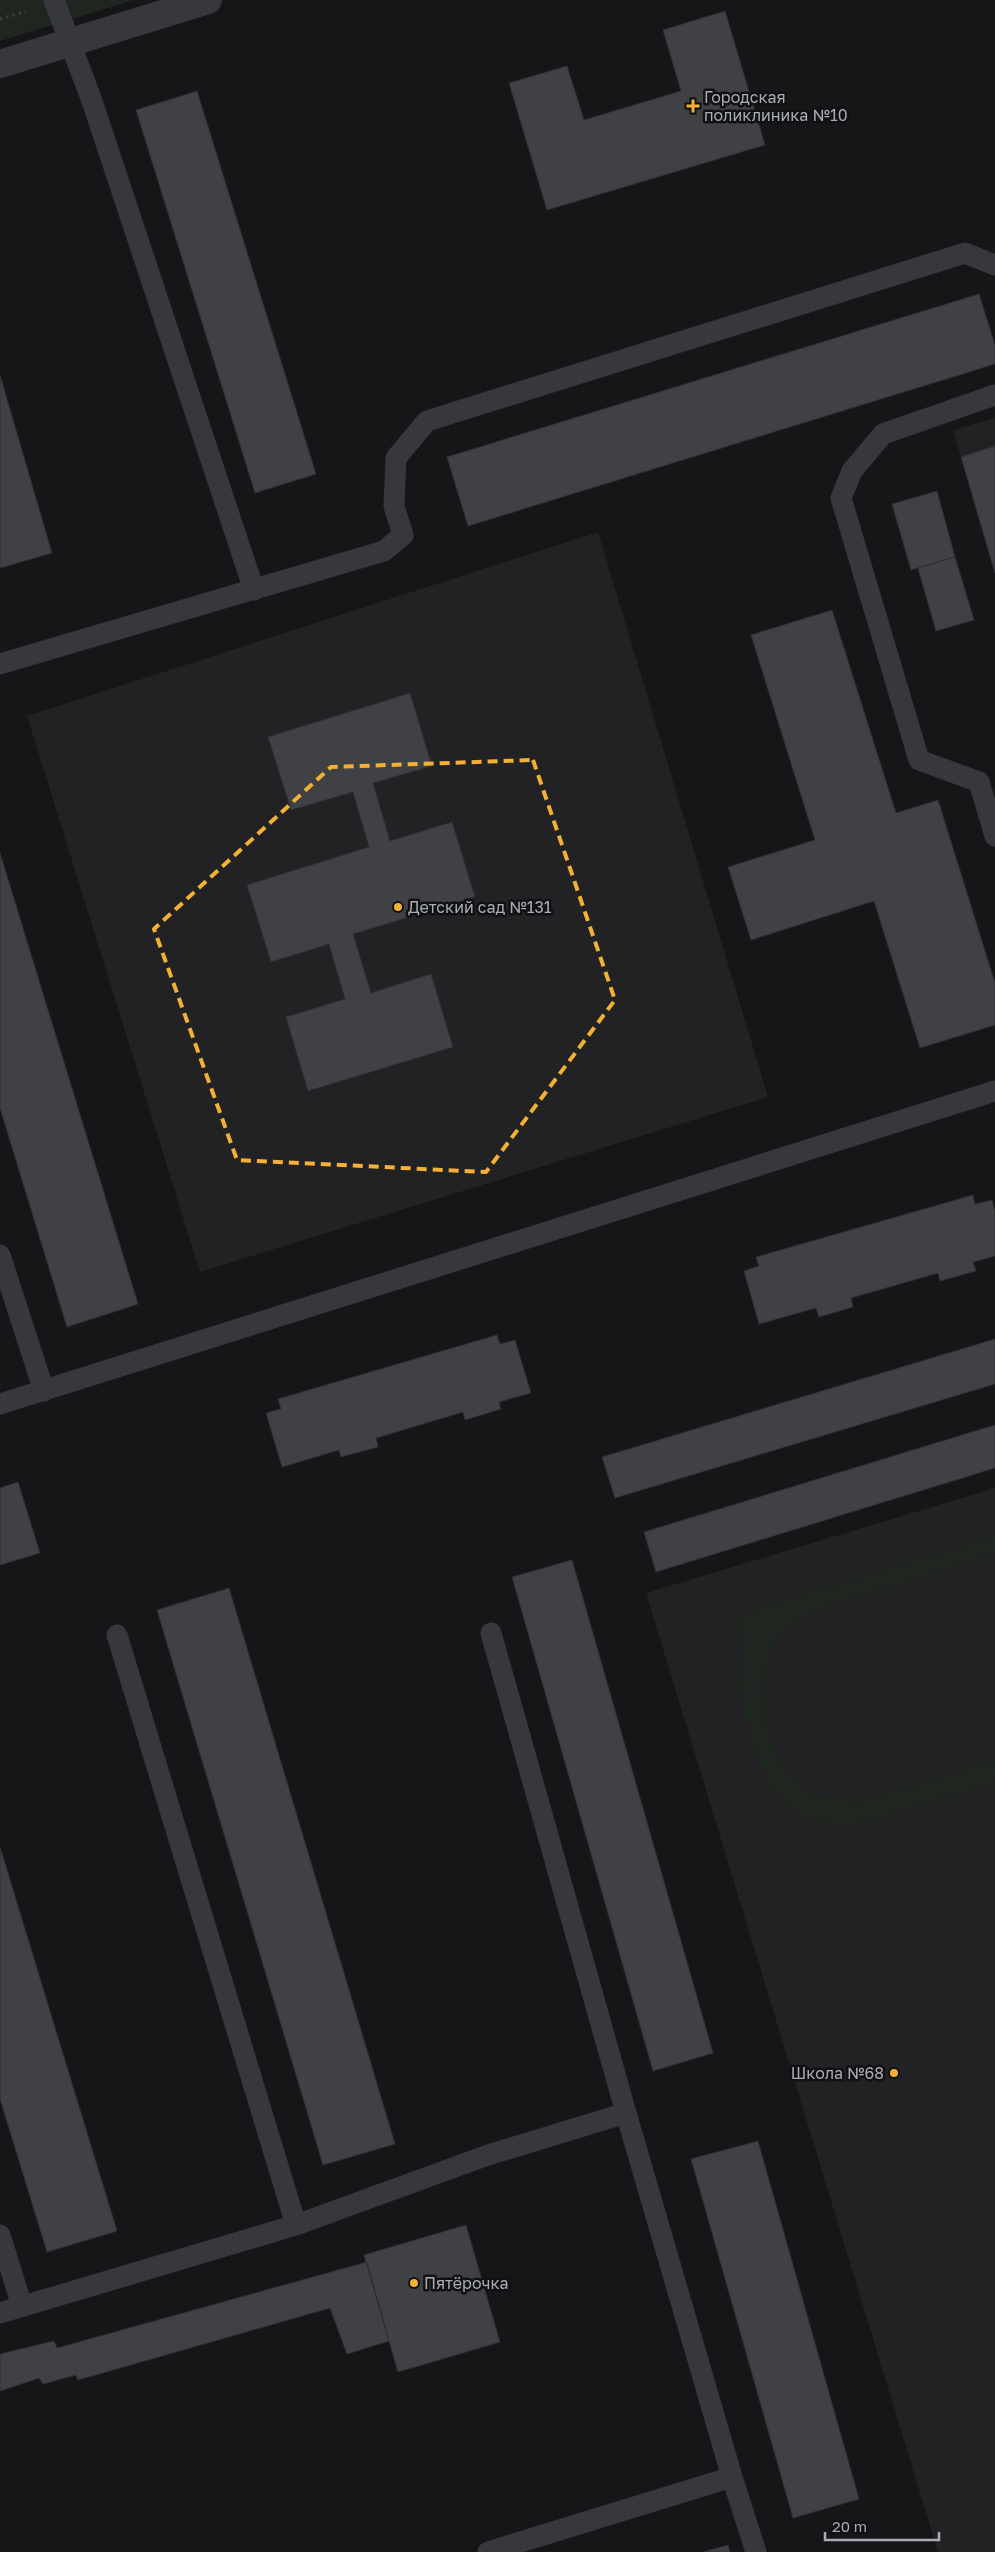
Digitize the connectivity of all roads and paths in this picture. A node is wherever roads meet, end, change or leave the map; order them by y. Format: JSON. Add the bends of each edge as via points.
{"nodes":[{"id":1,"x":54,"y":0,"type":"edge"},
{"id":2,"x":208,"y":0,"type":"edge"},
{"id":3,"x":70,"y":42,"type":"junction"},
{"id":4,"x":0,"y":64,"type":"edge"},
{"id":5,"x":995,"y":265,"type":"edge"},
{"id":6,"x":995,"y":394,"type":"edge"},
{"id":7,"x":254,"y":590,"type":"junction"},
{"id":8,"x":0,"y":664,"type":"edge"},
{"id":9,"x":995,"y":836,"type":"edge"},
{"id":10,"x":995,"y":1091,"type":"edge"},
{"id":11,"x":0,"y":1255,"type":"edge"},
{"id":12,"x":44,"y":1391,"type":"junction"},
{"id":13,"x":0,"y":1404,"type":"edge"},
{"id":14,"x":491,"y":1633,"type":"dead end"},
{"id":15,"x":117,"y":1635,"type":"dead end"},
{"id":16,"x":626,"y":2113,"type":"junction"},
{"id":17,"x":296,"y":2225,"type":"junction"},
{"id":18,"x":0,"y":2235,"type":"edge"},
{"id":19,"x":22,"y":2306,"type":"junction"},
{"id":20,"x":0,"y":2312,"type":"edge"},
{"id":21,"x":732,"y":2477,"type":"junction"},
{"id":22,"x":488,"y":2552,"type":"edge"},
{"id":23,"x":756,"y":2552,"type":"edge"}],
"edges":[{"from":1,"to":3,"type":"lane"},
{"from":2,"to":3,"type":"street"},
{"from":3,"to":4,"type":"street"},
{"from":3,"to":7,"type":"lane"},
{"from":5,"to":7,"type":"lane","via":[[965,253],[427,421],[396,458],[394,506],[403,535],[384,551]]},
{"from":6,"to":9,"type":"lane","via":[[882,434],[852,471],[841,498],[919,760],[979,782]]},
{"from":7,"to":8,"type":"lane"},
{"from":10,"to":12,"type":"lane"},
{"from":11,"to":12,"type":"lane"},
{"from":12,"to":13,"type":"lane"},
{"from":14,"to":16,"type":"lane"},
{"from":15,"to":17,"type":"lane"},
{"from":16,"to":17,"type":"lane","via":[[488,2155]]},
{"from":16,"to":21,"type":"lane"},
{"from":17,"to":19,"type":"lane"},
{"from":18,"to":19,"type":"lane"},
{"from":19,"to":20,"type":"lane"},
{"from":21,"to":22,"type":"lane"},
{"from":21,"to":23,"type":"lane"}]}
